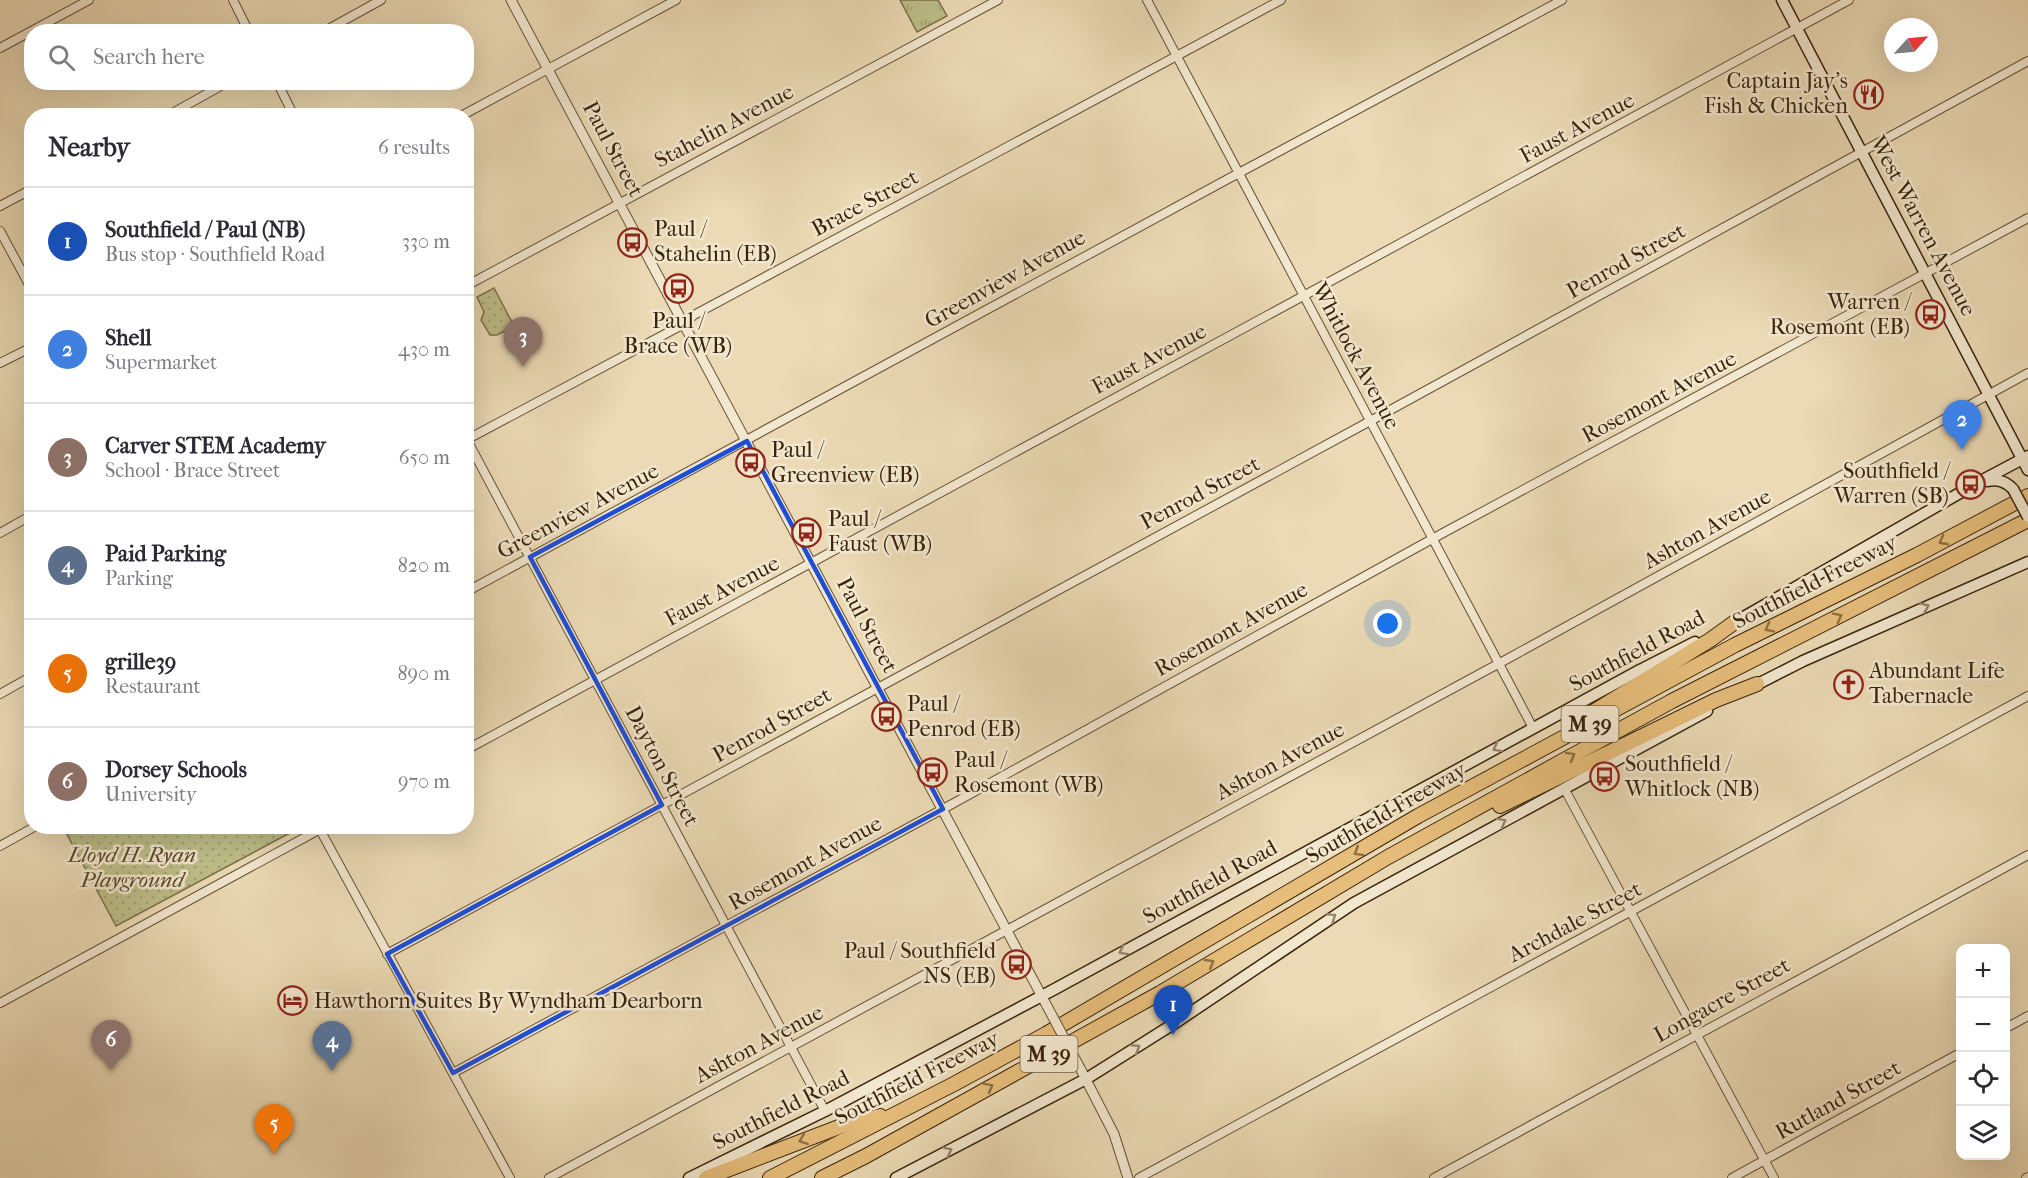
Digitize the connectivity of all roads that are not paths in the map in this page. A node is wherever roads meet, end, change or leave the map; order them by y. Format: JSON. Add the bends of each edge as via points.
{"nodes":[{"id":1,"x":89,"y":0,"type":"edge"},
{"id":2,"x":233,"y":0,"type":"edge"},
{"id":3,"x":381,"y":0,"type":"edge"},
{"id":4,"x":512,"y":0,"type":"edge"},
{"id":5,"x":676,"y":0,"type":"edge"},
{"id":6,"x":998,"y":0,"type":"edge"},
{"id":7,"x":1147,"y":0,"type":"edge"},
{"id":8,"x":1281,"y":0,"type":"edge"},
{"id":9,"x":1562,"y":0,"type":"edge"},
{"id":10,"x":1782,"y":0,"type":"edge"},
{"id":11,"x":1849,"y":0,"type":"edge"},
{"id":12,"x":44,"y":24,"type":"edge"},
{"id":13,"x":245,"y":24,"type":"edge"},
{"id":14,"x":338,"y":24,"type":"edge"},
{"id":15,"x":1797,"y":29,"type":"junction"},
{"id":16,"x":24,"y":35,"type":"edge"},
{"id":17,"x":0,"y":48,"type":"edge"},
{"id":18,"x":1177,"y":57,"type":"junction"},
{"id":19,"x":2028,"y":61,"type":"edge"},
{"id":20,"x":549,"y":69,"type":"junction"},
{"id":21,"x":214,"y":90,"type":"edge"},
{"id":22,"x":281,"y":90,"type":"edge"},
{"id":23,"x":181,"y":108,"type":"edge"},
{"id":24,"x":290,"y":108,"type":"edge"},
{"id":25,"x":474,"y":109,"type":"edge"},
{"id":26,"x":1862,"y":152,"type":"junction"},
{"id":27,"x":1239,"y":173,"type":"junction"},
{"id":28,"x":24,"y":193,"type":"edge"},
{"id":29,"x":620,"y":202,"type":"junction"},
{"id":30,"x":0,"y":206,"type":"edge"},
{"id":31,"x":2028,"y":218,"type":"edge"},
{"id":32,"x":0,"y":231,"type":"edge"},
{"id":33,"x":1926,"y":274,"type":"junction"},
{"id":34,"x":24,"y":275,"type":"edge"},
{"id":35,"x":474,"y":282,"type":"edge"},
{"id":36,"x":1304,"y":296,"type":"junction"},
{"id":37,"x":684,"y":324,"type":"junction"},
{"id":38,"x":24,"y":351,"type":"edge"},
{"id":39,"x":0,"y":363,"type":"edge"},
{"id":40,"x":2028,"y":373,"type":"edge"},
{"id":41,"x":1989,"y":394,"type":"junction"},
{"id":42,"x":1370,"y":421,"type":"junction"},
{"id":43,"x":474,"y":435,"type":"edge"},
{"id":44,"x":747,"y":441,"type":"junction"},
{"id":45,"x":474,"y":452,"type":"edge"},
{"id":46,"x":2026,"y":463,"type":"edge"},
{"id":47,"x":1978,"y":482,"type":"junction"},
{"id":48,"x":2028,"y":496,"type":"edge"},
{"id":49,"x":2028,"y":518,"type":"edge"},
{"id":50,"x":24,"y":520,"type":"edge"},
{"id":51,"x":0,"y":533,"type":"edge"},
{"id":52,"x":1433,"y":539,"type":"junction"},
{"id":53,"x":530,"y":557,"type":"junction"},
{"id":54,"x":2027,"y":562,"type":"edge"},
{"id":55,"x":812,"y":563,"type":"junction"},
{"id":56,"x":474,"y":588,"type":"edge"},
{"id":57,"x":1735,"y":622,"type":"junction"},
{"id":58,"x":1499,"y":663,"type":"junction"},
{"id":59,"x":24,"y":680,"type":"edge"},
{"id":60,"x":596,"y":680,"type":"junction"},
{"id":61,"x":1757,"y":684,"type":"junction"},
{"id":62,"x":878,"y":687,"type":"junction"},
{"id":63,"x":0,"y":694,"type":"edge"},
{"id":64,"x":2028,"y":696,"type":"edge"},
{"id":65,"x":1533,"y":728,"type":"junction"},
{"id":66,"x":474,"y":746,"type":"edge"},
{"id":67,"x":1474,"y":786,"type":"junction"},
{"id":68,"x":1564,"y":788,"type":"junction"},
{"id":69,"x":663,"y":805,"type":"junction"},
{"id":70,"x":942,"y":809,"type":"junction"},
{"id":71,"x":1447,"y":825,"type":"junction"},
{"id":72,"x":24,"y":833,"type":"edge"},
{"id":73,"x":310,"y":834,"type":"edge"},
{"id":74,"x":324,"y":834,"type":"edge"},
{"id":75,"x":0,"y":846,"type":"edge"},
{"id":76,"x":2028,"y":855,"type":"edge"},
{"id":77,"x":1631,"y":912,"type":"junction"},
{"id":78,"x":727,"y":926,"type":"junction"},
{"id":79,"x":1007,"y":929,"type":"junction"},
{"id":80,"x":387,"y":954,"type":"junction"},
{"id":81,"x":1041,"y":995,"type":"junction"},
{"id":82,"x":0,"y":1003,"type":"edge"},
{"id":83,"x":2028,"y":1016,"type":"edge"},
{"id":84,"x":2010,"y":1026,"type":"edge"},
{"id":85,"x":1697,"y":1035,"type":"junction"},
{"id":86,"x":792,"y":1047,"type":"junction"},
{"id":87,"x":1956,"y":1055,"type":"edge"},
{"id":88,"x":453,"y":1073,"type":"junction"},
{"id":89,"x":1086,"y":1079,"type":"junction"},
{"id":90,"x":825,"y":1111,"type":"junction"},
{"id":91,"x":899,"y":1111,"type":"junction"},
{"id":92,"x":866,"y":1156,"type":"junction"},
{"id":93,"x":1765,"y":1161,"type":"junction"},
{"id":94,"x":510,"y":1178,"type":"edge"},
{"id":95,"x":549,"y":1178,"type":"edge"},
{"id":96,"x":689,"y":1178,"type":"edge"},
{"id":97,"x":706,"y":1178,"type":"edge"},
{"id":98,"x":770,"y":1178,"type":"edge"},
{"id":99,"x":822,"y":1178,"type":"edge"},
{"id":100,"x":842,"y":1178,"type":"edge"},
{"id":101,"x":896,"y":1178,"type":"edge"},
{"id":102,"x":1128,"y":1178,"type":"edge"},
{"id":103,"x":1139,"y":1178,"type":"edge"},
{"id":104,"x":1434,"y":1178,"type":"edge"},
{"id":105,"x":1732,"y":1178,"type":"edge"},
{"id":106,"x":1774,"y":1178,"type":"edge"}],
"edges":[{"from":1,"to":12,"type":"street"},
{"from":2,"to":13,"type":"street"},
{"from":3,"to":14,"type":"street"},
{"from":4,"to":20,"type":"street","name":"Paul Street"},
{"from":5,"to":20,"type":"street"},
{"from":6,"to":29,"type":"street","name":"Stahelin Avenue"},
{"from":7,"to":18,"type":"street","name":"Whitlock Avenue"},
{"from":8,"to":18,"type":"street","name":"Brace Street"},
{"from":9,"to":27,"type":"street","name":"Greenview Avenue"},
{"from":10,"to":15,"type":"main road","name":"West Warren Avenue"},
{"from":11,"to":15,"type":"street","name":"Faust Avenue"},
{"from":15,"to":26,"type":"main road","name":"West Warren Avenue"},
{"from":15,"to":36,"type":"street","name":"Faust Avenue"},
{"from":16,"to":17,"type":"street"},
{"from":18,"to":27,"type":"street","name":"Whitlock Avenue"},
{"from":18,"to":37,"type":"street","name":"Brace Street","via":[[694,315]]},
{"from":19,"to":26,"type":"street","name":"Penrod Street"},
{"from":20,"to":25,"type":"street"},
{"from":20,"to":29,"type":"street","name":"Paul Street"},
{"from":21,"to":23,"type":"street"},
{"from":22,"to":24,"type":"street"},
{"from":26,"to":33,"type":"main road","name":"West Warren Avenue"},
{"from":26,"to":42,"type":"street","name":"Penrod Street"},
{"from":27,"to":36,"type":"street","name":"Whitlock Avenue"},
{"from":27,"to":44,"type":"street","name":"Greenview Avenue"},
{"from":28,"to":30,"type":"street"},
{"from":29,"to":35,"type":"street","name":"Stahelin Avenue"},
{"from":29,"to":37,"type":"street","name":"Paul Street"},
{"from":31,"to":33,"type":"street","name":"Rosemont Avenue"},
{"from":32,"to":34,"type":"street"},
{"from":33,"to":41,"type":"main road","name":"West Warren Avenue"},
{"from":33,"to":52,"type":"street","name":"Rosemont Avenue"},
{"from":36,"to":42,"type":"street","name":"Whitlock Avenue"},
{"from":36,"to":55,"type":"street","name":"Faust Avenue"},
{"from":37,"to":43,"type":"street","name":"Brace Street"},
{"from":37,"to":44,"type":"street","name":"Paul Street"},
{"from":38,"to":39,"type":"street"},
{"from":40,"to":41,"type":"street","name":"Ashton Avenue"},
{"from":41,"to":46,"type":"main road","name":"West Warren Avenue"},
{"from":41,"to":58,"type":"street","name":"Ashton Avenue"},
{"from":42,"to":52,"type":"street","name":"Whitlock Avenue"},
{"from":42,"to":62,"type":"street","name":"Penrod Street"},
{"from":44,"to":53,"type":"street","name":"Greenview Avenue"},
{"from":44,"to":55,"type":"street","name":"Paul Street"},
{"from":45,"to":53,"type":"street","name":"Dayton Street"},
{"from":46,"to":47,"type":"main road","name":"Southfield Road"},
{"from":47,"to":49,"type":"main road","bridge":true,"via":[[2008,483]]},
{"from":47,"to":57,"type":"main road","name":"Southfield Road"},
{"from":48,"to":67,"type":"highway","name":"Southfield Freeway","number":"M 39","one_way":true,"via":[[1735,645]]},
{"from":71,"to":49,"type":"highway","name":"Southfield Freeway","number":"M 39","one_way":true,"via":[[1672,701]]},
{"from":50,"to":51,"type":"street"},
{"from":52,"to":58,"type":"street","name":"Whitlock Avenue"},
{"from":52,"to":70,"type":"street","name":"Rosemont Avenue"},
{"from":53,"to":56,"type":"street","name":"Greenview Avenue"},
{"from":53,"to":60,"type":"street","name":"Dayton Street"},
{"from":61,"to":54,"type":"main road","one_way":true},
{"from":55,"to":60,"type":"street","name":"Faust Avenue"},
{"from":55,"to":62,"type":"street","name":"Paul Street"},
{"from":57,"to":65,"type":"main road","name":"Southfield Road"},
{"from":57,"to":67,"type":"highway"},
{"from":58,"to":65,"type":"street","name":"Whitlock Avenue"},
{"from":58,"to":79,"type":"street","name":"Ashton Avenue"},
{"from":59,"to":63,"type":"street"},
{"from":60,"to":66,"type":"street","name":"Faust Avenue"},
{"from":60,"to":69,"type":"street","name":"Dayton Street"},
{"from":61,"to":68,"type":"main road"},
{"from":61,"to":71,"type":"highway","via":[[1716,700],[1484,813]]},
{"from":62,"to":69,"type":"street","name":"Penrod Street"},
{"from":62,"to":70,"type":"street","name":"Paul Street"},
{"from":64,"to":77,"type":"street","name":"Archdale Street"},
{"from":65,"to":81,"type":"main road","name":"Southfield Road","one_way":true},
{"from":67,"to":91,"type":"highway","name":"Southfield Freeway","number":"M 39","one_way":true,"via":[[1046,1034]]},
{"from":68,"to":77,"type":"street"},
{"from":89,"to":68,"type":"main road","one_way":true,"via":[[1354,903]]},
{"from":69,"to":78,"type":"street","name":"Dayton Street"},
{"from":69,"to":80,"type":"street","name":"Penrod Street"},
{"from":70,"to":78,"type":"street","name":"Rosemont Avenue"},
{"from":70,"to":79,"type":"street","name":"Paul Street"},
{"from":92,"to":71,"type":"highway","name":"Southfield Freeway","number":"M 39","one_way":true,"via":[[1160,993]]},
{"from":72,"to":75,"type":"street"},
{"from":73,"to":82,"type":"street"},
{"from":74,"to":80,"type":"street"},
{"from":76,"to":85,"type":"street","name":"Longacre Street"},
{"from":77,"to":85,"type":"street"},
{"from":77,"to":103,"type":"street","name":"Archdale Street"},
{"from":78,"to":86,"type":"street","name":"Dayton Street"},
{"from":78,"to":88,"type":"street","name":"Rosemont Avenue"},
{"from":79,"to":81,"type":"street","name":"Paul Street"},
{"from":79,"to":86,"type":"street","name":"Ashton Avenue"},
{"from":80,"to":88,"type":"street"},
{"from":81,"to":89,"type":"street","name":"Paul Street","bridge":true},
{"from":81,"to":90,"type":"main road","name":"Southfield Road"},
{"from":83,"to":84,"type":"street"},
{"from":85,"to":93,"type":"street"},
{"from":85,"to":104,"type":"street","name":"Longacre Street"},
{"from":86,"to":90,"type":"street","name":"Dayton Street"},
{"from":86,"to":95,"type":"street","name":"Ashton Avenue"},
{"from":87,"to":93,"type":"street","name":"Rutland Street"},
{"from":88,"to":94,"type":"street"},
{"from":101,"to":89,"type":"main road","one_way":true},
{"from":89,"to":102,"type":"street","name":"Paul Street","via":[[1114,1134]]},
{"from":90,"to":96,"type":"main road","name":"Southfield Road"},
{"from":91,"to":97,"type":"highway","one_way":true,"via":[[852,1122]]},
{"from":91,"to":98,"type":"highway","name":"Southfield Freeway","number":"M 39"},
{"from":92,"to":99,"type":"highway","name":"Southfield Freeway","number":"M 39"},
{"from":92,"to":100,"type":"highway"},
{"from":93,"to":105,"type":"street","name":"Rutland Street"},
{"from":93,"to":106,"type":"street"}]}
